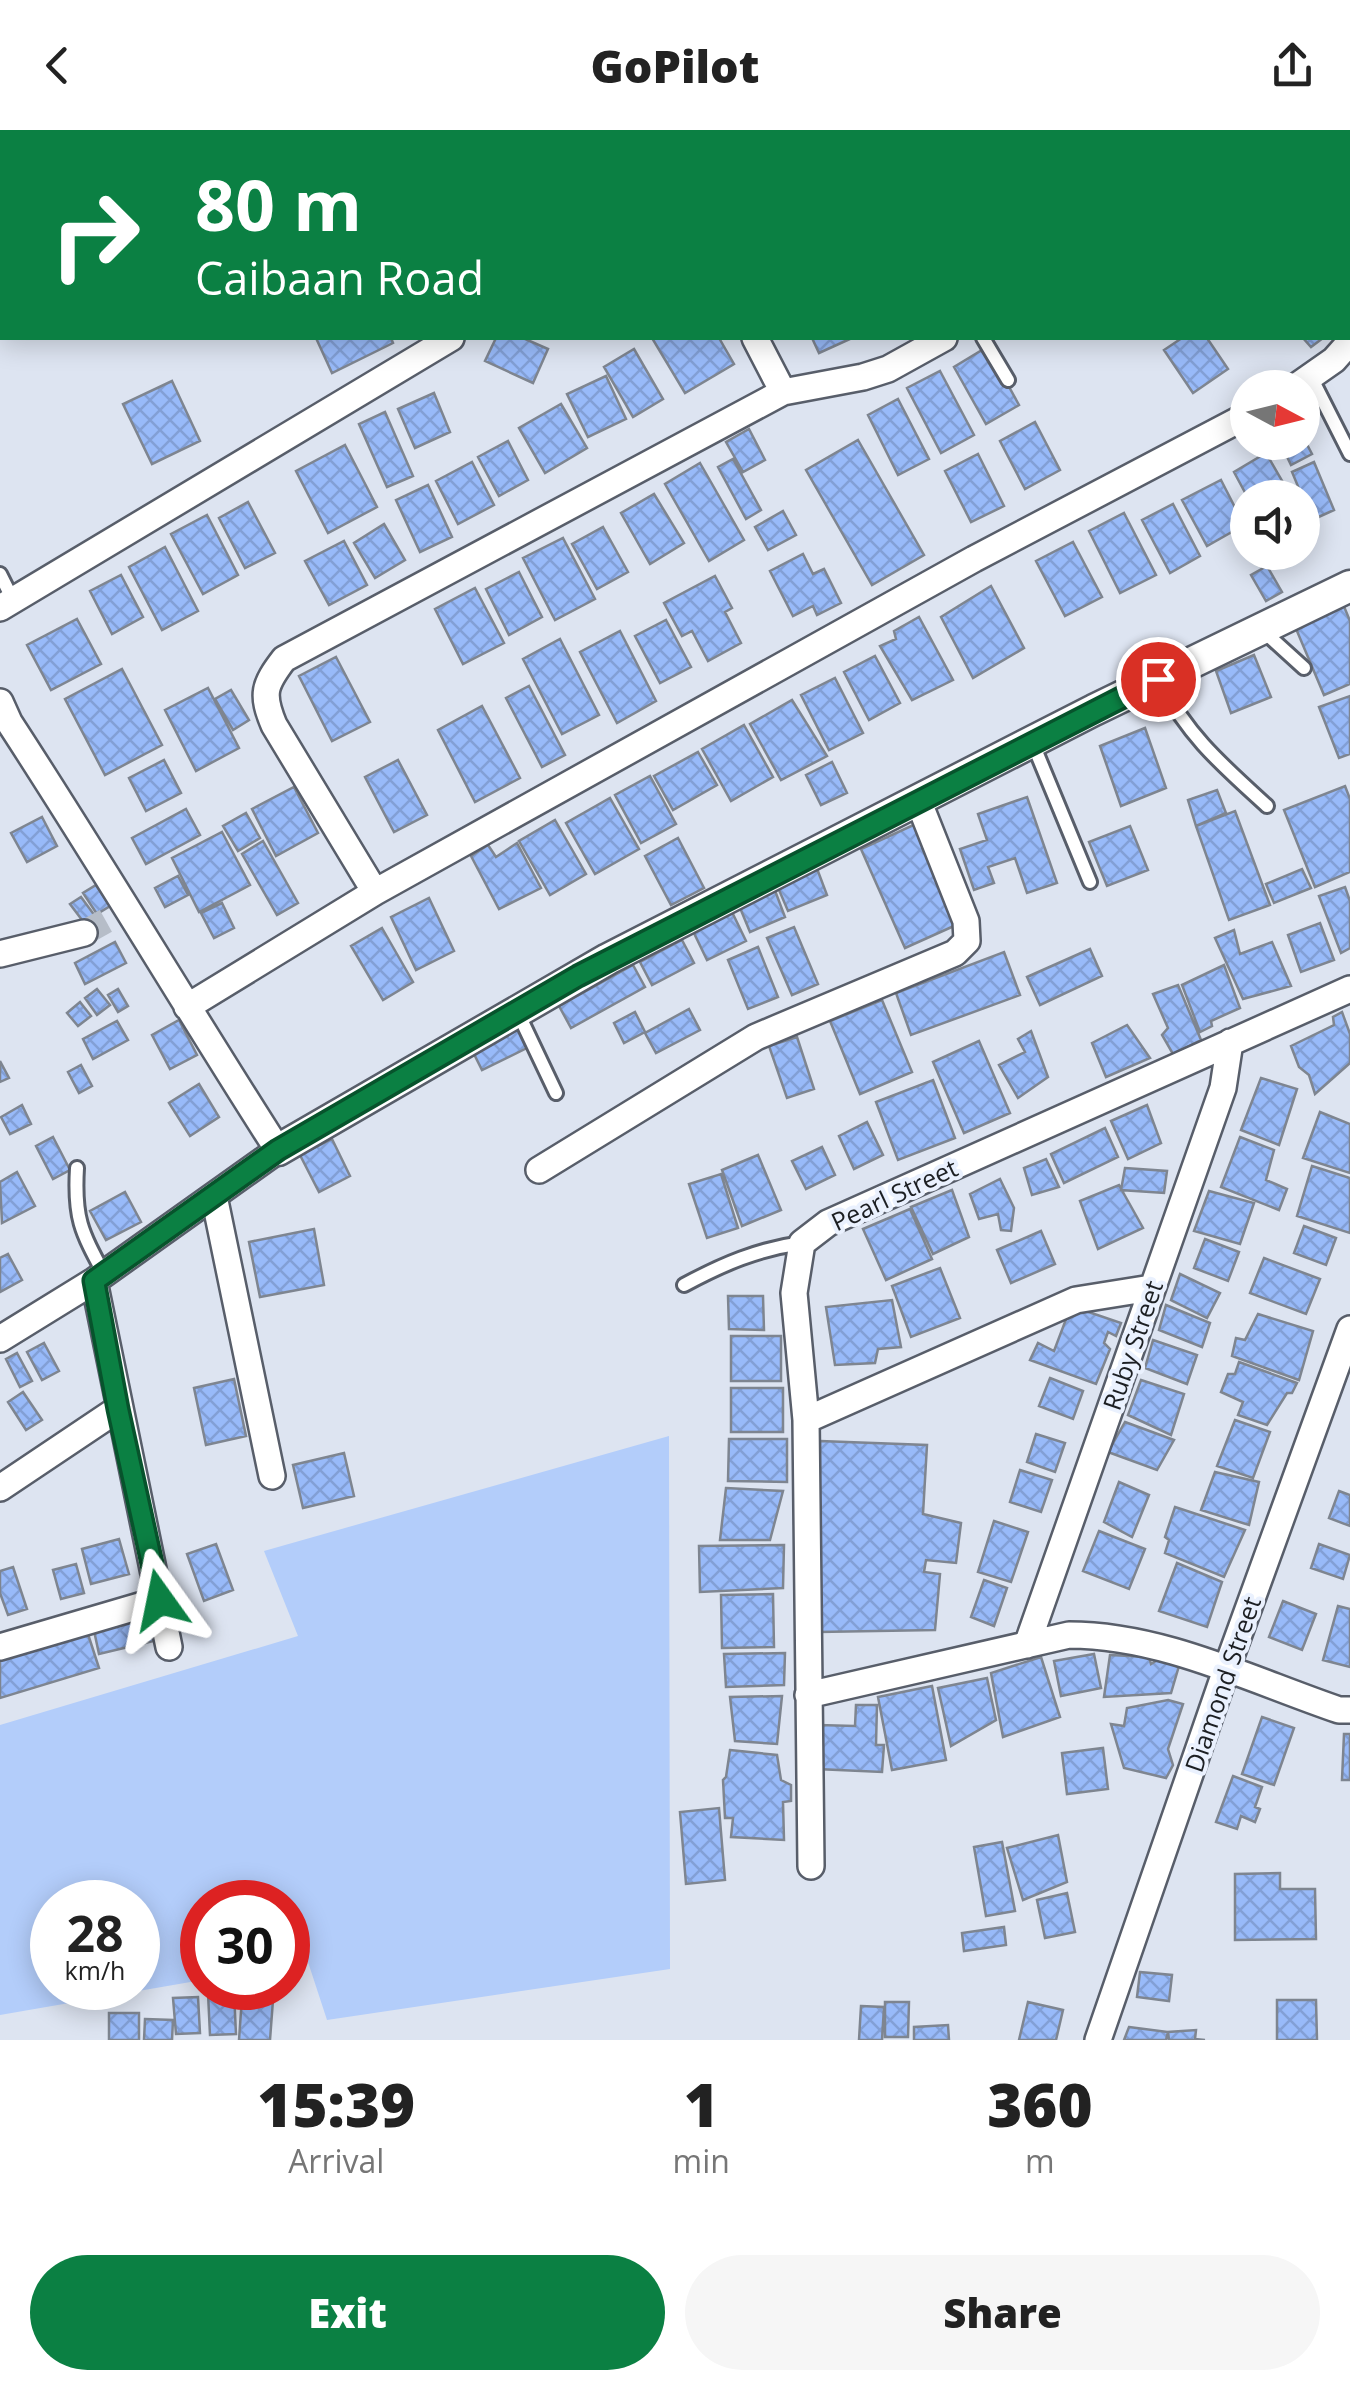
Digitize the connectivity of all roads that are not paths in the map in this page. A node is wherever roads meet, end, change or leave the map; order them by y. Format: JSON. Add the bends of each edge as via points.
{"nodes":[{"id":1,"x":448,"y":340,"type":"edge"},
{"id":2,"x":756,"y":340,"type":"edge"},
{"id":3,"x":940,"y":340,"type":"edge"},
{"id":4,"x":983,"y":340,"type":"edge"},
{"id":5,"x":1350,"y":342,"type":"edge"},
{"id":6,"x":1320,"y":370,"type":"edge"},
{"id":7,"x":1008,"y":380,"type":"dead end"},
{"id":8,"x":783,"y":392,"type":"junction"},
{"id":9,"x":1320,"y":408,"type":"edge"},
{"id":10,"x":1230,"y":424,"type":"edge"},
{"id":11,"x":1350,"y":454,"type":"edge"},
{"id":12,"x":0,"y":574,"type":"edge"},
{"id":13,"x":1350,"y":586,"type":"edge"},
{"id":14,"x":6,"y":604,"type":"edge"},
{"id":15,"x":1260,"y":628,"type":"junction"},
{"id":16,"x":1304,"y":668,"type":"dead end"},
{"id":17,"x":1158,"y":679,"type":"junction"},
{"id":18,"x":3,"y":717,"type":"edge"},
{"id":19,"x":1032,"y":742,"type":"junction"},
{"id":20,"x":918,"y":800,"type":"junction"},
{"id":21,"x":1267,"y":806,"type":"dead end"},
{"id":22,"x":1090,"y":882,"type":"dead end"},
{"id":23,"x":375,"y":892,"type":"junction"},
{"id":24,"x":84,"y":933,"type":"tunnel mouth"},
{"id":25,"x":0,"y":954,"type":"edge"},
{"id":26,"x":1350,"y":989,"type":"edge"},
{"id":27,"x":187,"y":1007,"type":"junction"},
{"id":28,"x":517,"y":1011,"type":"junction"},
{"id":29,"x":1230,"y":1042,"type":"junction"},
{"id":30,"x":556,"y":1092,"type":"dead end"},
{"id":31,"x":278,"y":1150,"type":"junction"},
{"id":32,"x":77,"y":1168,"type":"dead end"},
{"id":33,"x":539,"y":1170,"type":"dead end"},
{"id":34,"x":214,"y":1196,"type":"junction"},
{"id":35,"x":802,"y":1242,"type":"junction"},
{"id":36,"x":99,"y":1278,"type":"junction"},
{"id":37,"x":684,"y":1285,"type":"dead end"},
{"id":38,"x":1151,"y":1288,"type":"junction"},
{"id":39,"x":1350,"y":1330,"type":"edge"},
{"id":40,"x":0,"y":1338,"type":"edge"},
{"id":41,"x":118,"y":1409,"type":"junction"},
{"id":42,"x":806,"y":1420,"type":"junction"},
{"id":43,"x":272,"y":1476,"type":"dead end"},
{"id":44,"x":0,"y":1488,"type":"edge"},
{"id":45,"x":160,"y":1600,"type":"junction"},
{"id":46,"x":1027,"y":1645,"type":"junction"},
{"id":47,"x":0,"y":1646,"type":"edge"},
{"id":48,"x":169,"y":1648,"type":"dead end"},
{"id":49,"x":1226,"y":1670,"type":"junction"},
{"id":50,"x":808,"y":1696,"type":"junction"},
{"id":51,"x":1350,"y":1710,"type":"edge"},
{"id":52,"x":811,"y":1866,"type":"dead end"},
{"id":53,"x":1098,"y":2040,"type":"edge"}],
"edges":[{"from":1,"to":14,"type":"street"},
{"from":2,"to":8,"type":"street"},
{"from":3,"to":8,"type":"street","via":[[863,378]]},
{"from":4,"to":7,"type":"lane"},
{"from":5,"to":6,"type":"street"},
{"from":8,"to":23,"type":"street","via":[[284,659],[268,681],[265,703]]},
{"from":9,"to":11,"type":"lane"},
{"from":10,"to":23,"type":"street"},
{"from":12,"to":14,"type":"lane"},
{"from":13,"to":15,"type":"street"},
{"from":15,"to":16,"type":"lane"},
{"from":15,"to":17,"type":"street"},
{"from":17,"to":19,"type":"street"},
{"from":17,"to":21,"type":"lane","via":[[1198,742]]},
{"from":18,"to":27,"type":"street","via":[[120,912]]},
{"from":19,"to":20,"type":"street"},
{"from":19,"to":22,"type":"lane"},
{"from":20,"to":28,"type":"street"},
{"from":20,"to":33,"type":"street","via":[[966,921],[967,941],[955,953],[756,1037]]},
{"from":23,"to":27,"type":"street"},
{"from":24,"to":25,"type":"street"},
{"from":26,"to":29,"type":"street","name":"Pearl Street"},
{"from":27,"to":31,"type":"street"},
{"from":28,"to":30,"type":"lane"},
{"from":28,"to":31,"type":"street"},
{"from":29,"to":35,"type":"street","name":"Pearl Street","via":[[828,1223]]},
{"from":29,"to":38,"type":"street","name":"Ruby Street","via":[[1223,1088]]},
{"from":31,"to":34,"type":"street"},
{"from":32,"to":36,"type":"lane","via":[[75,1208]]},
{"from":34,"to":36,"type":"street"},
{"from":34,"to":43,"type":"street"},
{"from":35,"to":37,"type":"lane","via":[[764,1248]]},
{"from":35,"to":42,"type":"street","name":"Pearl Street","via":[[794,1293]]},
{"from":36,"to":40,"type":"street"},
{"from":36,"to":41,"type":"street"},
{"from":38,"to":42,"type":"street","via":[[1076,1300]]},
{"from":38,"to":46,"type":"street","name":"Ruby Street"},
{"from":39,"to":49,"type":"street","name":"Diamond Street"},
{"from":41,"to":44,"type":"street"},
{"from":41,"to":45,"type":"street"},
{"from":42,"to":50,"type":"street","name":"Pearl Street"},
{"from":45,"to":47,"type":"street"},
{"from":45,"to":48,"type":"street"},
{"from":46,"to":49,"type":"street","via":[[1106,1635]]},
{"from":46,"to":50,"type":"street"},
{"from":49,"to":51,"type":"street"},
{"from":49,"to":53,"type":"street","name":"Diamond Street"},
{"from":50,"to":52,"type":"street","name":"Pearl Street"}]}
